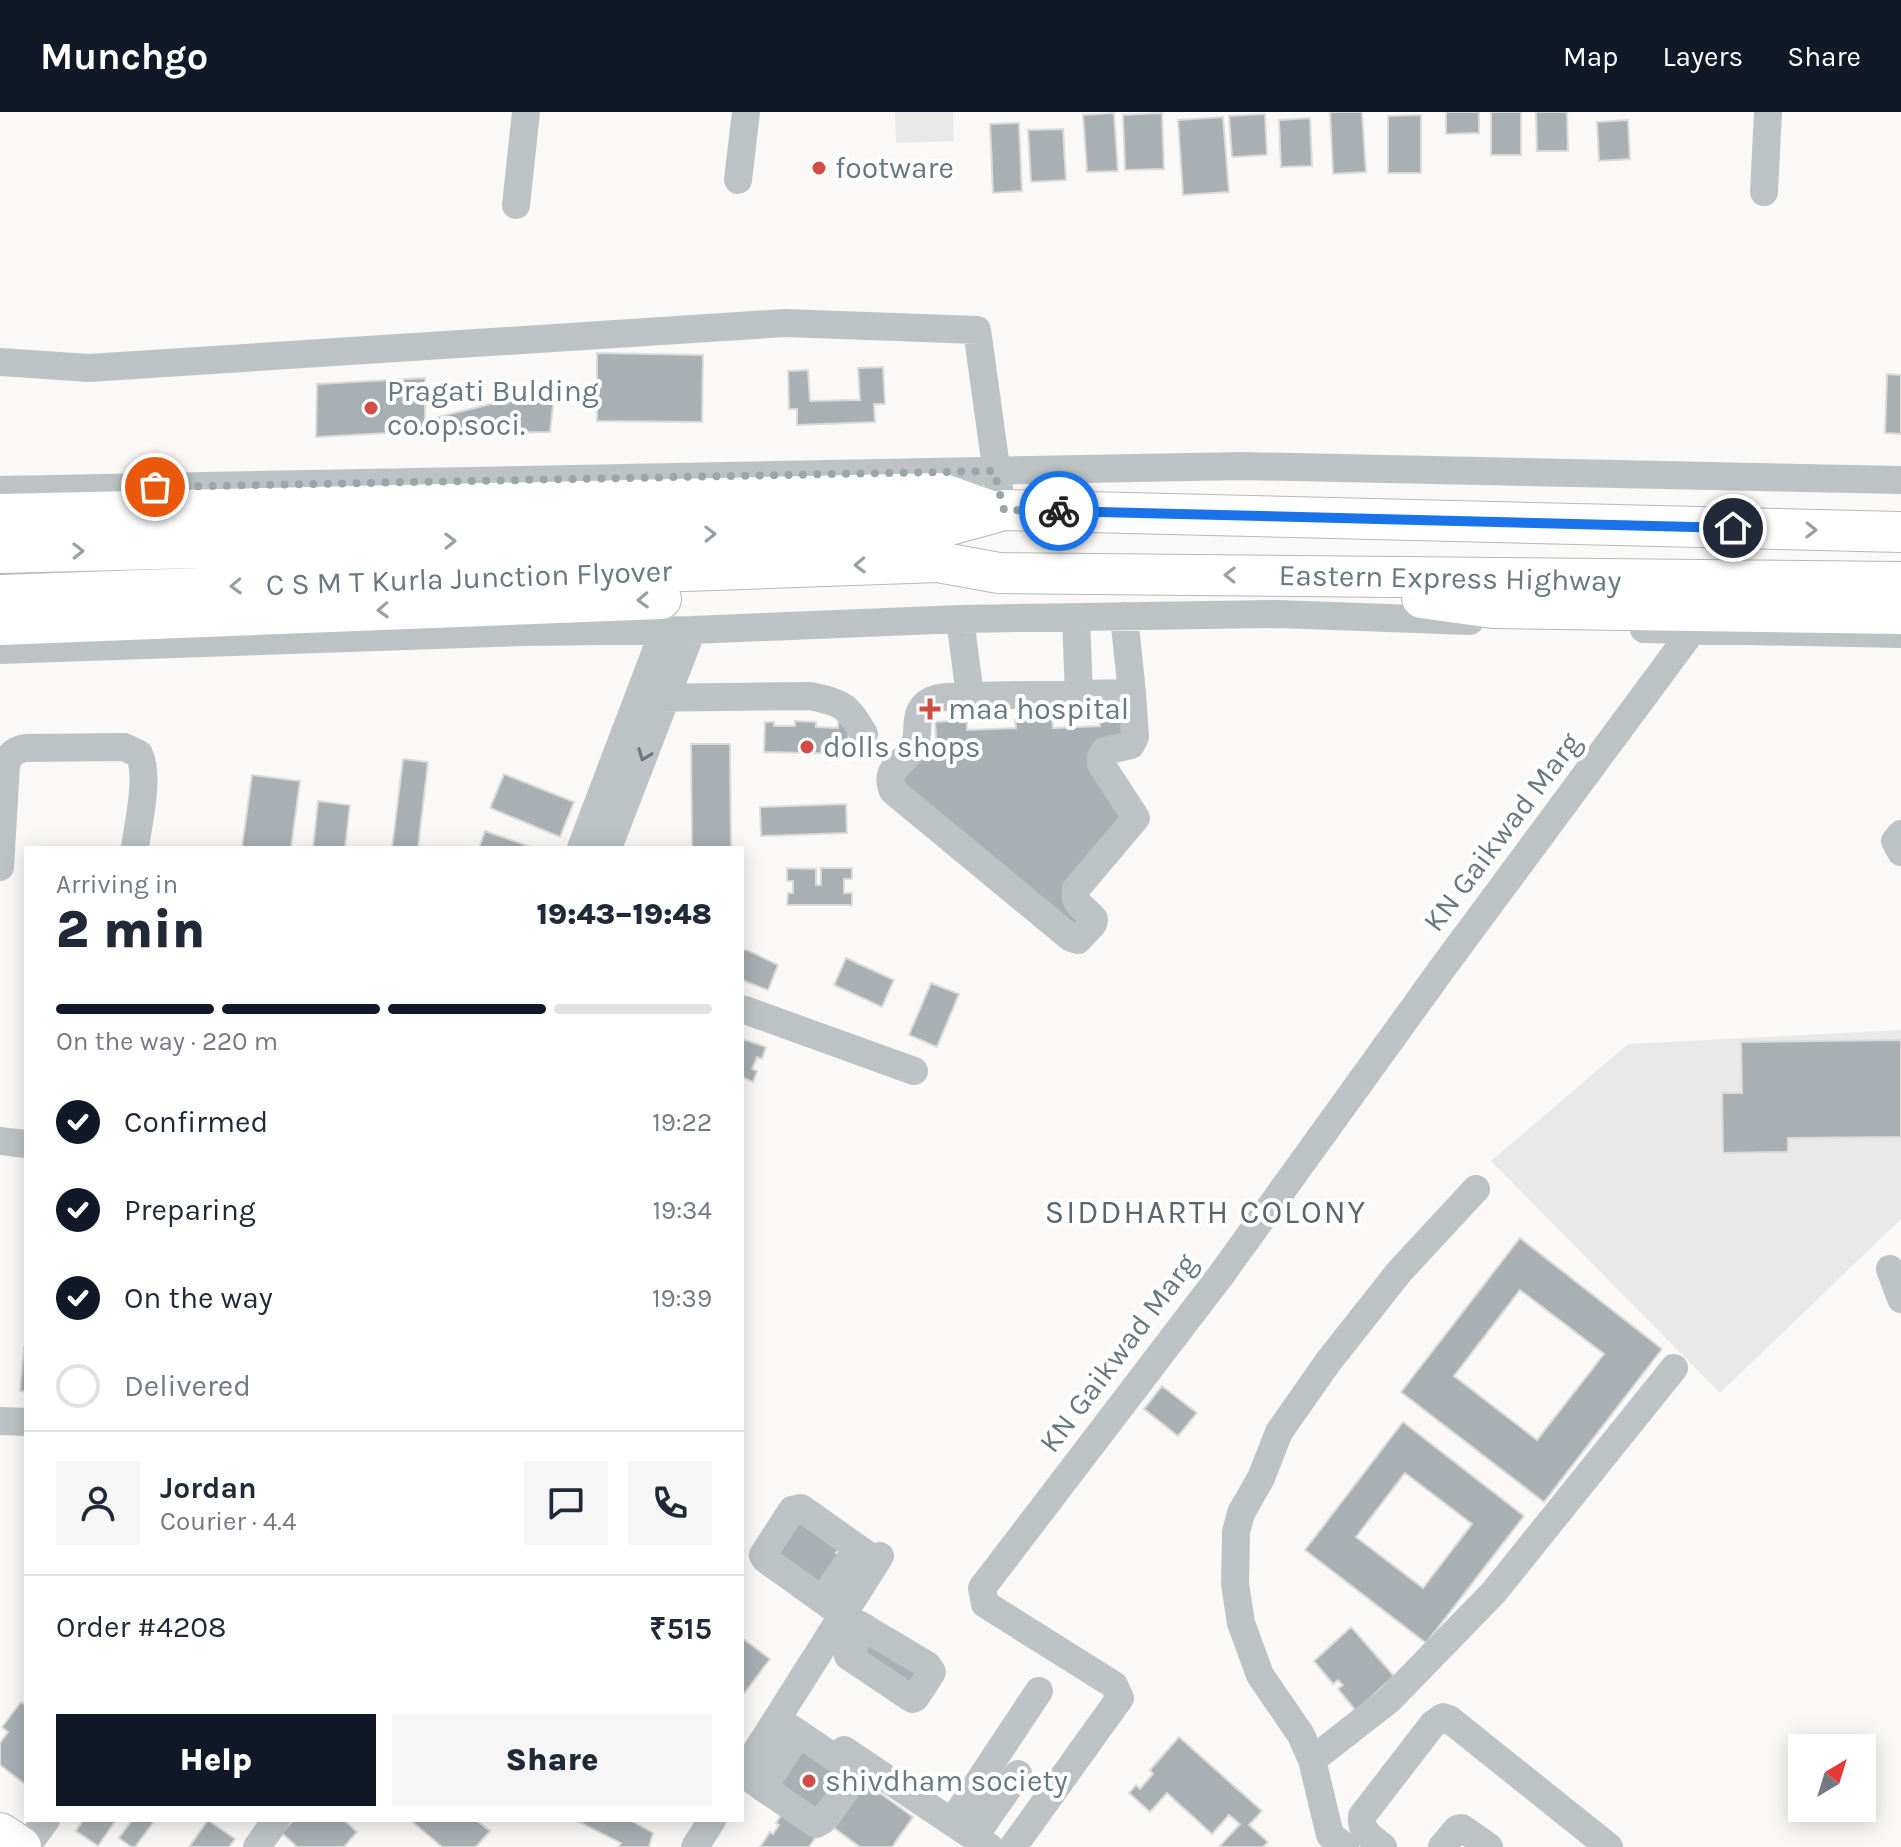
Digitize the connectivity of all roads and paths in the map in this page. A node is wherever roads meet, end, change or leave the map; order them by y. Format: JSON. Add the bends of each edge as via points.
{"nodes":[{"id":1,"x":526,"y":112,"type":"edge"},
{"id":2,"x":746,"y":112,"type":"edge"},
{"id":3,"x":1768,"y":112,"type":"edge"},
{"id":4,"x":738,"y":180,"type":"dead end"},
{"id":5,"x":1764,"y":192,"type":"dead end"},
{"id":6,"x":516,"y":205,"type":"dead end"},
{"id":7,"x":0,"y":362,"type":"edge"},
{"id":8,"x":994,"y":471,"type":"junction"},
{"id":9,"x":1901,"y":480,"type":"edge"},
{"id":10,"x":0,"y":490,"type":"edge"},
{"id":11,"x":999,"y":511,"type":"junction"},
{"id":12,"x":0,"y":514,"type":"edge"},
{"id":13,"x":1901,"y":532,"type":"edge"},
{"id":14,"x":936,"y":545,"type":"junction"},
{"id":15,"x":0,"y":553,"type":"edge"},
{"id":16,"x":999,"y":573,"type":"junction"},
{"id":17,"x":1354,"y":577,"type":"junction"},
{"id":18,"x":1901,"y":582,"type":"edge"},
{"id":19,"x":0,"y":595,"type":"edge"},
{"id":20,"x":1901,"y":614,"type":"edge"},
{"id":21,"x":1124,"y":616,"type":"junction"},
{"id":22,"x":1076,"y":618,"type":"junction"},
{"id":23,"x":960,"y":619,"type":"junction"},
{"id":24,"x":0,"y":625,"type":"edge"},
{"id":25,"x":664,"y":630,"type":"junction"},
{"id":26,"x":692,"y":630,"type":"junction"},
{"id":27,"x":1692,"y":631,"type":"junction"},
{"id":28,"x":1901,"y":634,"type":"edge"},
{"id":29,"x":0,"y":650,"type":"edge"},
{"id":30,"x":1132,"y":693,"type":"junction"},
{"id":31,"x":1079,"y":694,"type":"junction"},
{"id":32,"x":970,"y":696,"type":"junction"},
{"id":33,"x":638,"y":698,"type":"junction"},
{"id":34,"x":666,"y":698,"type":"junction"},
{"id":35,"x":864,"y":734,"type":"dead end"},
{"id":36,"x":1901,"y":834,"type":"edge"},
{"id":37,"x":135,"y":846,"type":"edge"},
{"id":38,"x":590,"y":846,"type":"edge"},
{"id":39,"x":591,"y":846,"type":"edge"},
{"id":40,"x":1901,"y":852,"type":"edge"},
{"id":41,"x":0,"y":868,"type":"edge"},
{"id":42,"x":24,"y":871,"type":"edge"},
{"id":43,"x":744,"y":1010,"type":"edge"},
{"id":44,"x":914,"y":1071,"type":"dead end"},
{"id":45,"x":0,"y":1141,"type":"edge"},
{"id":46,"x":24,"y":1144,"type":"edge"},
{"id":47,"x":1476,"y":1189,"type":"dead end"},
{"id":48,"x":1890,"y":1269,"type":"dead end"},
{"id":49,"x":1901,"y":1299,"type":"edge"},
{"id":50,"x":1674,"y":1368,"type":"dead end"},
{"id":51,"x":0,"y":1421,"type":"edge"},
{"id":52,"x":24,"y":1422,"type":"edge"},
{"id":53,"x":843,"y":1614,"type":"junction"},
{"id":54,"x":1039,"y":1691,"type":"dead end"},
{"id":55,"x":786,"y":1721,"type":"junction"},
{"id":56,"x":1312,"y":1760,"type":"junction"},
{"id":57,"x":1006,"y":1765,"type":"junction"},
{"id":58,"x":749,"y":1778,"type":"edge"},
{"id":59,"x":1049,"y":1797,"type":"junction"},
{"id":60,"x":44,"y":1822,"type":"edge"},
{"id":61,"x":275,"y":1822,"type":"edge"},
{"id":62,"x":711,"y":1822,"type":"edge"},
{"id":63,"x":0,"y":1833,"type":"edge"},
{"id":64,"x":972,"y":1835,"type":"edge"},
{"id":65,"x":23,"y":1847,"type":"edge"},
{"id":66,"x":257,"y":1847,"type":"edge"},
{"id":67,"x":695,"y":1847,"type":"edge"},
{"id":68,"x":1013,"y":1847,"type":"edge"},
{"id":69,"x":1345,"y":1847,"type":"edge"},
{"id":70,"x":1383,"y":1847,"type":"edge"},
{"id":71,"x":1442,"y":1847,"type":"edge"},
{"id":72,"x":1489,"y":1847,"type":"edge"},
{"id":73,"x":1609,"y":1847,"type":"edge"}],
"edges":[{"from":1,"to":6,"type":"street"},
{"from":2,"to":4,"type":"street"},
{"from":3,"to":5,"type":"street"},
{"from":7,"to":8,"type":"street","via":[[89,368],[785,323],[977,330]]},
{"from":8,"to":9,"type":"street","via":[[1242,466]]},
{"from":8,"to":10,"type":"street"},
{"from":8,"to":11,"type":"street"},
{"from":11,"to":12,"type":"highway","via":[[941,493]]},
{"from":11,"to":13,"type":"highway","name":"Eastern Express Highway","one_way":true},
{"from":11,"to":14,"type":"highway"},
{"from":15,"to":14,"type":"highway","name":"C S M T Kurla Junction Flyover","one_way":true},
{"from":14,"to":16,"type":"highway"},
{"from":14,"to":19,"type":"highway","name":"C S M T Kurla Junction Flyover","one_way":true},
{"from":17,"to":16,"type":"highway","name":"Eastern Express Highway","one_way":true},
{"from":16,"to":24,"type":"highway","one_way":true,"via":[[935,589]]},
{"from":17,"to":18,"type":"highway","name":"Eastern Express Highway"},
{"from":17,"to":20,"type":"highway","via":[[1407,596],[1493,608]]},
{"from":21,"to":22,"type":"street"},
{"from":21,"to":27,"type":"street","via":[[1348,616]]},
{"from":21,"to":30,"type":"street"},
{"from":22,"to":23,"type":"street"},
{"from":22,"to":31,"type":"street"},
{"from":23,"to":26,"type":"street"},
{"from":23,"to":32,"type":"street"},
{"from":25,"to":26,"type":"street"},
{"from":25,"to":29,"type":"street"},
{"from":25,"to":33,"type":"street"},
{"from":26,"to":34,"type":"street"},
{"from":27,"to":28,"type":"street"},
{"from":27,"to":59,"type":"street","name":"KN Gaikwad Marg","via":[[1221,1275],[982,1588],[985,1604],[1114,1685],[1120,1698]]},
{"from":30,"to":31,"type":"street"},
{"from":30,"to":32,"type":"street","via":[[1135,737],[1131,745],[1105,751],[1101,764],[1136,818],[1076,889],[1079,906],[1094,919],[1078,940],[893,791],[889,782],[893,769],[913,748],[918,713],[925,704]]},
{"from":31,"to":32,"type":"street"},
{"from":33,"to":34,"type":"street"},
{"from":33,"to":38,"type":"street"},
{"from":34,"to":35,"type":"street","via":[[810,696],[849,709]]},
{"from":34,"to":39,"type":"street","one_way":true},
{"from":36,"to":40,"type":"street","via":[[1895,841]]},
{"from":37,"to":41,"type":"street","via":[[144,775],[139,754],[124,747],[26,748],[9,756],[6,766]]},
{"from":41,"to":42,"type":"street"},
{"from":43,"to":44,"type":"street"},
{"from":45,"to":46,"type":"street"},
{"from":47,"to":56,"type":"street","via":[[1399,1272],[1328,1362],[1279,1432],[1241,1513],[1235,1584],[1241,1623],[1260,1675]]},
{"from":48,"to":49,"type":"street"},
{"from":50,"to":56,"type":"street","via":[[1494,1592],[1389,1700]]},
{"from":51,"to":52,"type":"street"},
{"from":53,"to":53,"type":"street","via":[[871,1555],[801,1508],[792,1510],[763,1557]]},
{"from":53,"to":55,"type":"street"},
{"from":54,"to":57,"type":"street"},
{"from":55,"to":58,"type":"street"},
{"from":55,"to":58,"type":"street","via":[[850,1768],[854,1779],[816,1824]]},
{"from":55,"to":64,"type":"street"},
{"from":56,"to":69,"type":"street","via":[[1330,1835]]},
{"from":57,"to":59,"type":"street"},
{"from":57,"to":64,"type":"street"},
{"from":59,"to":68,"type":"street","name":"KN Gaikwad Marg"},
{"from":60,"to":65,"type":"street"},
{"from":61,"to":66,"type":"street"},
{"from":62,"to":67,"type":"street"},
{"from":63,"to":65,"type":"highway"},
{"from":70,"to":73,"type":"street","via":[[1366,1834],[1362,1816],[1443,1717]]},
{"from":71,"to":72,"type":"street","via":[[1462,1828]]}]}
